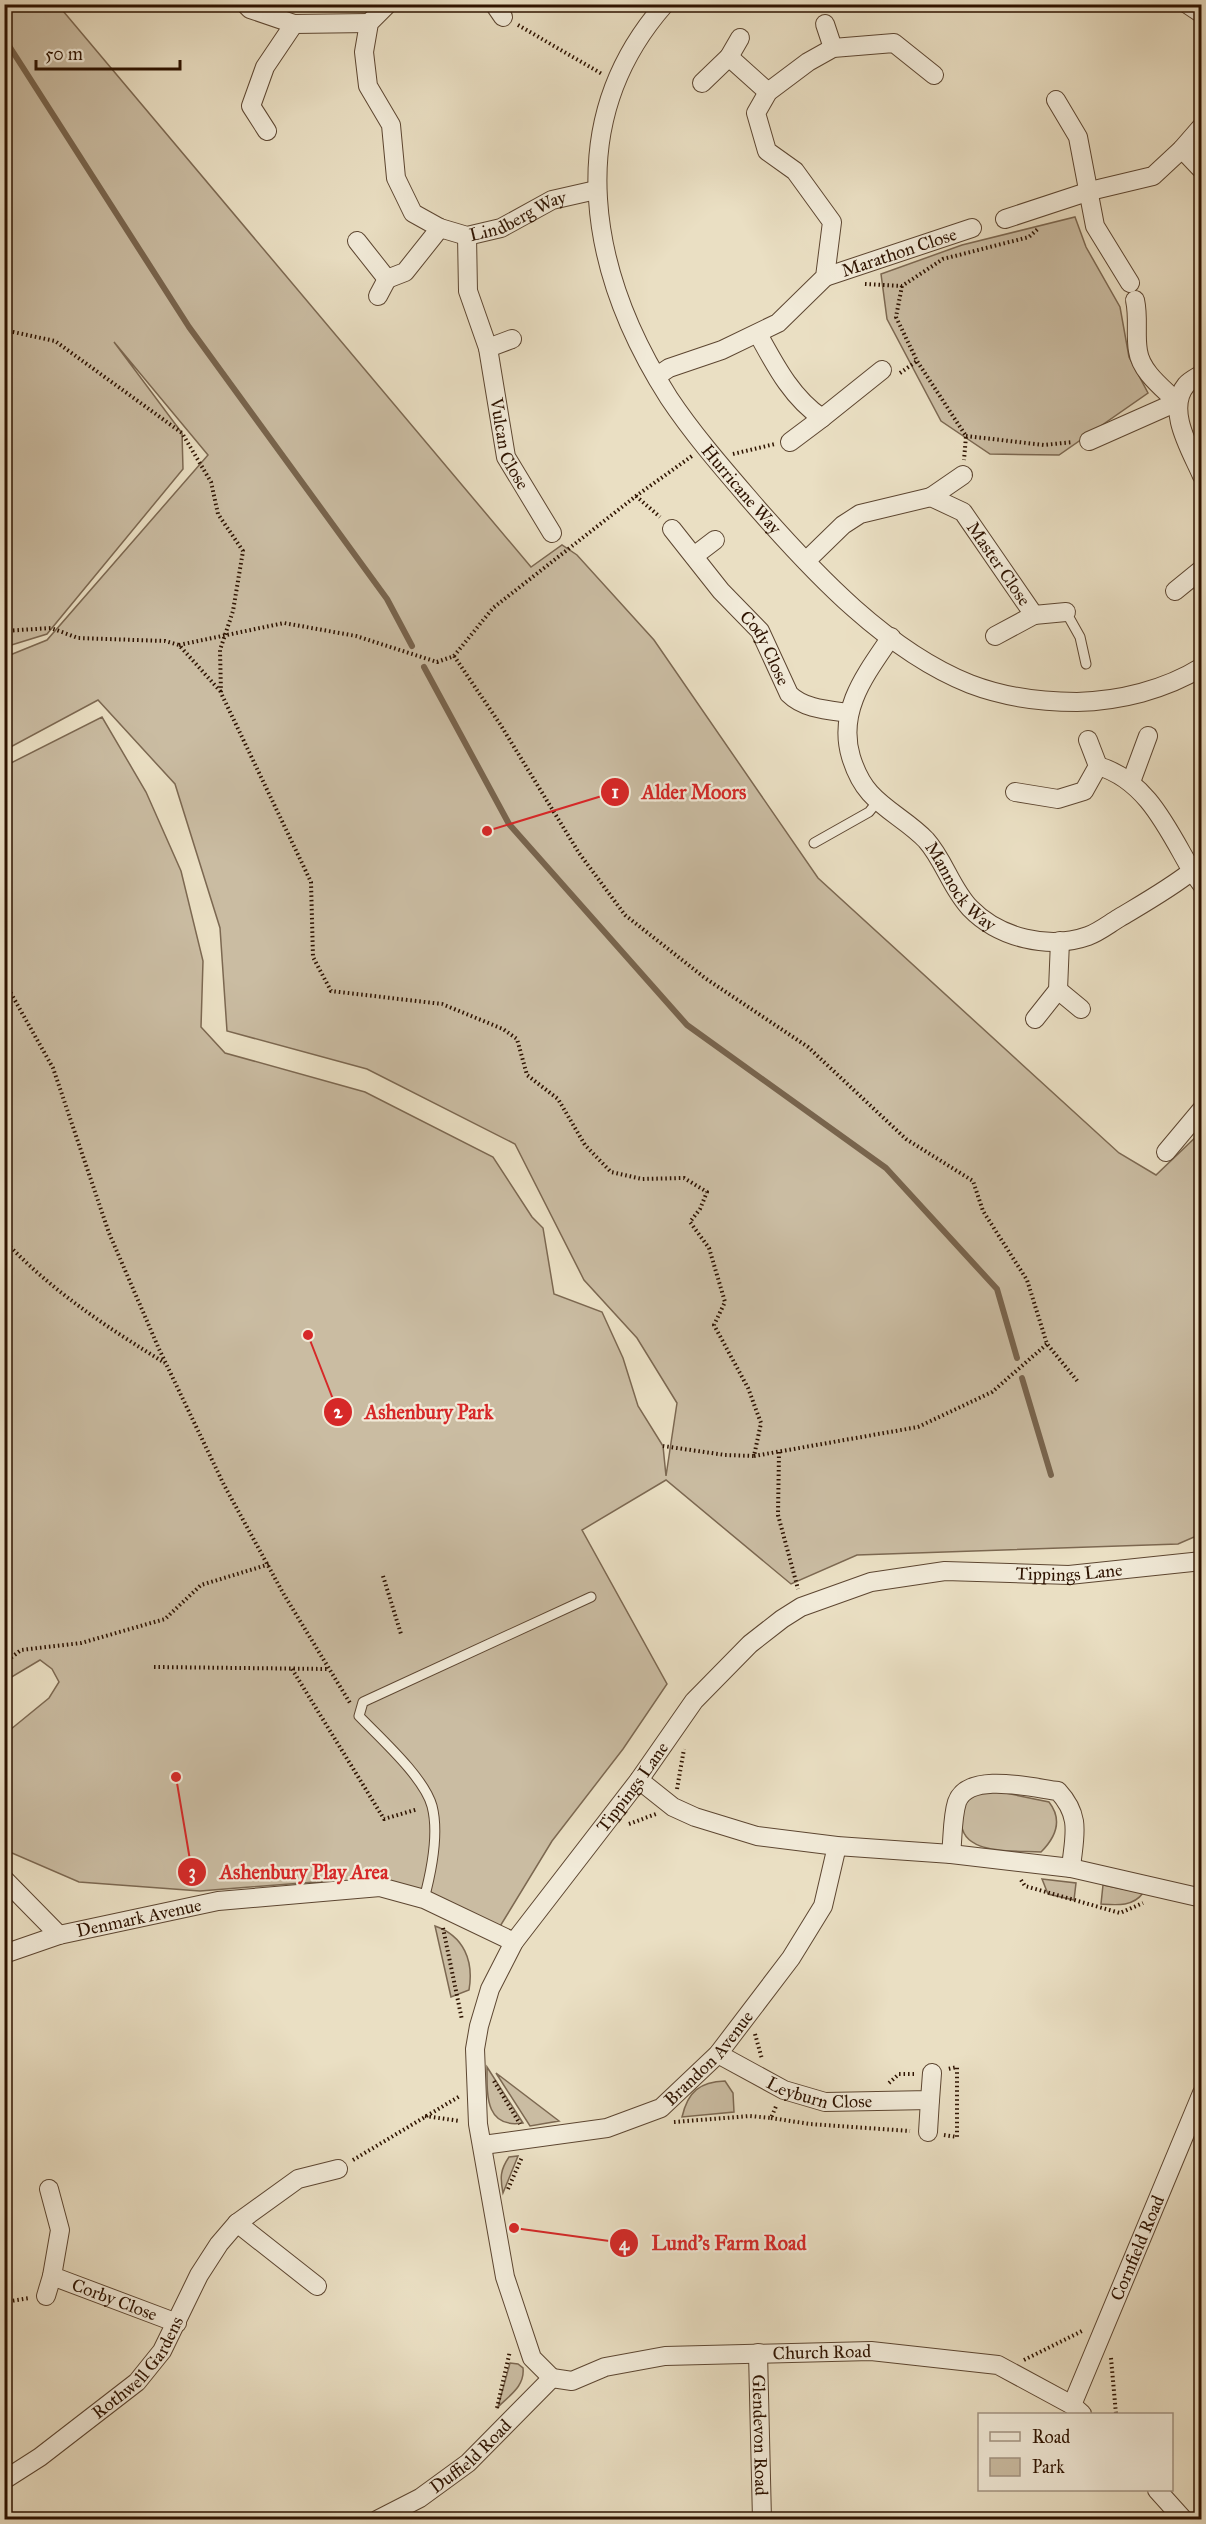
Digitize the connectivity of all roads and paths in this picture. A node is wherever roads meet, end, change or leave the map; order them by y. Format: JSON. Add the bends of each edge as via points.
{"nodes":[{"id":1,"x":245,"y":4,"type":"edge"},
{"id":2,"x":388,"y":4,"type":"edge"},
{"id":3,"x":665,"y":4,"type":"edge"},
{"id":4,"x":1187,"y":4,"type":"edge"},
{"id":5,"x":498,"y":11,"type":"edge"},
{"id":6,"x":1202,"y":14,"type":"edge"},
{"id":7,"x":369,"y":23,"type":"junction"},
{"id":8,"x":294,"y":24,"type":"junction"},
{"id":9,"x":825,"y":24,"type":"dead end"},
{"id":10,"x":740,"y":38,"type":"dead end"},
{"id":11,"x":833,"y":48,"type":"junction"},
{"id":12,"x":729,"y":57,"type":"junction"},
{"id":13,"x":934,"y":75,"type":"dead end"},
{"id":14,"x":616,"y":81,"type":"junction"},
{"id":15,"x":702,"y":83,"type":"dead end"},
{"id":16,"x":768,"y":92,"type":"junction"},
{"id":17,"x":1056,"y":100,"type":"dead end"},
{"id":18,"x":1202,"y":126,"type":"edge"},
{"id":19,"x":267,"y":131,"type":"dead end"},
{"id":20,"x":1182,"y":149,"type":"junction"},
{"id":21,"x":1202,"y":170,"type":"edge"},
{"id":22,"x":597,"y":190,"type":"junction"},
{"id":23,"x":1090,"y":191,"type":"junction"},
{"id":24,"x":1005,"y":219,"type":"dead end"},
{"id":25,"x":440,"y":228,"type":"junction"},
{"id":26,"x":972,"y":228,"type":"dead end"},
{"id":27,"x":467,"y":236,"type":"junction"},
{"id":28,"x":357,"y":241,"type":"dead end"},
{"id":29,"x":825,"y":277,"type":"junction"},
{"id":30,"x":387,"y":279,"type":"junction"},
{"id":31,"x":902,"y":286,"type":"dead end"},
{"id":32,"x":378,"y":296,"type":"dead end"},
{"id":33,"x":4,"y":330,"type":"edge"},
{"id":34,"x":758,"y":334,"type":"junction"},
{"id":35,"x":512,"y":339,"type":"dead end"},
{"id":36,"x":488,"y":348,"type":"junction"},
{"id":37,"x":882,"y":370,"type":"dead end"},
{"id":38,"x":1202,"y":374,"type":"edge"},
{"id":39,"x":657,"y":376,"type":"junction"},
{"id":40,"x":1177,"y":402,"type":"junction"},
{"id":41,"x":822,"y":417,"type":"junction"},
{"id":42,"x":966,"y":436,"type":"junction"},
{"id":43,"x":1089,"y":441,"type":"joint"},
{"id":44,"x":789,"y":442,"type":"joint"},
{"id":45,"x":710,"y":452,"type":"junction"},
{"id":46,"x":963,"y":475,"type":"joint"},
{"id":47,"x":1202,"y":476,"type":"edge"},
{"id":48,"x":636,"y":496,"type":"junction"},
{"id":49,"x":931,"y":497,"type":"junction"},
{"id":50,"x":672,"y":529,"type":"joint"},
{"id":51,"x":552,"y":533,"type":"dead end"},
{"id":52,"x":715,"y":540,"type":"dead end"},
{"id":53,"x":694,"y":556,"type":"junction"},
{"id":54,"x":806,"y":561,"type":"junction"},
{"id":55,"x":1202,"y":569,"type":"edge"},
{"id":56,"x":1175,"y":591,"type":"dead end"},
{"id":57,"x":1066,"y":612,"type":"joint"},
{"id":58,"x":1034,"y":615,"type":"junction"},
{"id":59,"x":4,"y":631,"type":"edge"},
{"id":60,"x":225,"y":634,"type":"junction"},
{"id":61,"x":995,"y":636,"type":"dead end"},
{"id":62,"x":891,"y":637,"type":"junction"},
{"id":63,"x":179,"y":645,"type":"junction"},
{"id":64,"x":454,"y":656,"type":"junction"},
{"id":65,"x":1086,"y":664,"type":"dead end"},
{"id":66,"x":1202,"y":667,"type":"edge"},
{"id":67,"x":221,"y":693,"type":"junction"},
{"id":68,"x":849,"y":713,"type":"junction"},
{"id":69,"x":1148,"y":736,"type":"dead end"},
{"id":70,"x":1088,"y":740,"type":"dead end"},
{"id":71,"x":1098,"y":766,"type":"junction"},
{"id":72,"x":1131,"y":782,"type":"junction"},
{"id":73,"x":1015,"y":792,"type":"dead end"},
{"id":74,"x":878,"y":801,"type":"junction"},
{"id":75,"x":814,"y":843,"type":"dead end"},
{"id":76,"x":1197,"y":878,"type":"edge"},
{"id":77,"x":1060,"y":941,"type":"junction"},
{"id":78,"x":4,"y":981,"type":"edge"},
{"id":79,"x":1058,"y":990,"type":"junction"},
{"id":80,"x":1081,"y":1009,"type":"dead end"},
{"id":81,"x":1035,"y":1019,"type":"dead end"},
{"id":82,"x":1202,"y":1109,"type":"edge"},
{"id":83,"x":1166,"y":1152,"type":"dead end"},
{"id":84,"x":4,"y":1240,"type":"edge"},
{"id":85,"x":1047,"y":1344,"type":"junction"},
{"id":86,"x":166,"y":1364,"type":"junction"},
{"id":87,"x":1079,"y":1383,"type":"dead end"},
{"id":88,"x":663,"y":1446,"type":"dead end"},
{"id":89,"x":779,"y":1452,"type":"junction"},
{"id":90,"x":754,"y":1456,"type":"junction"},
{"id":91,"x":1202,"y":1561,"type":"edge"},
{"id":92,"x":270,"y":1564,"type":"junction"},
{"id":93,"x":383,"y":1576,"type":"dead end"},
{"id":94,"x":591,"y":1597,"type":"dead end"},
{"id":95,"x":801,"y":1607,"type":"junction"},
{"id":96,"x":401,"y":1634,"type":"dead end"},
{"id":97,"x":4,"y":1663,"type":"edge"},
{"id":98,"x":154,"y":1667,"type":"dead end"},
{"id":99,"x":292,"y":1669,"type":"junction"},
{"id":100,"x":328,"y":1669,"type":"junction"},
{"id":101,"x":359,"y":1716,"type":"junction"},
{"id":102,"x":639,"y":1780,"type":"junction"},
{"id":103,"x":432,"y":1805,"type":"junction"},
{"id":104,"x":837,"y":1846,"type":"junction"},
{"id":105,"x":951,"y":1854,"type":"junction"},
{"id":106,"x":1004,"y":1861,"type":"junction"},
{"id":107,"x":1071,"y":1868,"type":"junction"},
{"id":108,"x":4,"y":1879,"type":"edge"},
{"id":109,"x":1171,"y":1891,"type":"junction"},
{"id":110,"x":1202,"y":1898,"type":"edge"},
{"id":111,"x":431,"y":1903,"type":"junction"},
{"id":112,"x":59,"y":1935,"type":"junction"},
{"id":113,"x":514,"y":1942,"type":"junction"},
{"id":114,"x":4,"y":1954,"type":"edge"},
{"id":115,"x":749,"y":2013,"type":"junction"},
{"id":116,"x":464,"y":2030,"type":"dead end"},
{"id":117,"x":718,"y":2054,"type":"junction"},
{"id":118,"x":932,"y":2073,"type":"dead end"},
{"id":119,"x":475,"y":2086,"type":"junction"},
{"id":120,"x":777,"y":2086,"type":"junction"},
{"id":121,"x":1202,"y":2093,"type":"edge"},
{"id":122,"x":930,"y":2100,"type":"junction"},
{"id":123,"x":425,"y":2116,"type":"junction"},
{"id":124,"x":666,"y":2123,"type":"dead end"},
{"id":125,"x":478,"y":2124,"type":"junction"},
{"id":126,"x":928,"y":2132,"type":"dead end"},
{"id":127,"x":483,"y":2145,"type":"junction"},
{"id":128,"x":338,"y":2169,"type":"joint"},
{"id":129,"x":49,"y":2189,"type":"dead end"},
{"id":130,"x":237,"y":2223,"type":"junction"},
{"id":131,"x":52,"y":2276,"type":"junction"},
{"id":132,"x":317,"y":2286,"type":"dead end"},
{"id":133,"x":46,"y":2296,"type":"joint"},
{"id":134,"x":4,"y":2302,"type":"edge"},
{"id":135,"x":177,"y":2323,"type":"junction"},
{"id":136,"x":511,"y":2348,"type":"dead end"},
{"id":137,"x":758,"y":2353,"type":"junction"},
{"id":138,"x":552,"y":2378,"type":"junction"},
{"id":139,"x":1077,"y":2410,"type":"edge"},
{"id":140,"x":498,"y":2432,"type":"junction"},
{"id":141,"x":4,"y":2480,"type":"edge"},
{"id":142,"x":1158,"y":2491,"type":"edge"},
{"id":143,"x":377,"y":2520,"type":"edge"},
{"id":144,"x":762,"y":2520,"type":"edge"},
{"id":145,"x":1184,"y":2520,"type":"edge"}],
"edges":[{"from":1,"to":8,"type":"street"},
{"from":2,"to":7,"type":"street"},
{"from":3,"to":14,"type":"street","name":"Hurricane Way","via":[[639,38]]},
{"from":4,"to":6,"type":"street"},
{"from":5,"to":14,"type":"path"},
{"from":7,"to":8,"type":"street"},
{"from":7,"to":25,"type":"street","name":"Lindberg Way","via":[[364,52],[368,86],[391,125],[396,178],[413,213]]},
{"from":8,"to":19,"type":"street","via":[[265,67],[251,106]]},
{"from":9,"to":11,"type":"street"},
{"from":10,"to":12,"type":"street"},
{"from":11,"to":13,"type":"street","via":[[894,43]]},
{"from":11,"to":16,"type":"street"},
{"from":12,"to":15,"type":"street"},
{"from":12,"to":16,"type":"street"},
{"from":14,"to":22,"type":"street","name":"Hurricane Way","via":[[600,138]]},
{"from":16,"to":29,"type":"street","name":"Marathon Close","via":[[756,113],[767,151],[795,171],[832,222]]},
{"from":17,"to":23,"type":"street","via":[[1078,137]]},
{"from":18,"to":20,"type":"street"},
{"from":20,"to":21,"type":"street"},
{"from":20,"to":23,"type":"street","via":[[1153,176]]},
{"from":22,"to":27,"type":"street","name":"Lindberg Way","via":[[552,200],[501,228]]},
{"from":22,"to":39,"type":"street","name":"Hurricane Way","via":[[601,235],[616,290]]},
{"from":23,"to":24,"type":"street"},
{"from":23,"to":40,"type":"street","via":[[1095,226],[1132,292],[1139,316],[1138,352],[1144,369]]},
{"from":25,"to":27,"type":"street","name":"Lindberg Way"},
{"from":25,"to":30,"type":"street","name":"Lindberg Way","via":[[405,272]]},
{"from":26,"to":29,"type":"street","name":"Marathon Close"},
{"from":27,"to":36,"type":"street","name":"Vulcan Close","via":[[468,291]]},
{"from":28,"to":30,"type":"street"},
{"from":29,"to":34,"type":"street","name":"Marathon Close","via":[[778,323]]},
{"from":30,"to":32,"type":"street"},
{"from":31,"to":42,"type":"path","via":[[896,317],[917,361]]},
{"from":33,"to":60,"type":"path","via":[[55,341],[182,433],[211,482],[218,514],[243,551]]},
{"from":34,"to":39,"type":"street","name":"Marathon Close"},
{"from":34,"to":41,"type":"street","via":[[778,371],[807,408]]},
{"from":35,"to":36,"type":"street"},
{"from":36,"to":51,"type":"street","name":"Vulcan Close","via":[[506,457]]},
{"from":37,"to":41,"type":"street"},
{"from":38,"to":40,"type":"street","via":[[1186,385]]},
{"from":39,"to":45,"type":"street","name":"Hurricane Way"},
{"from":40,"to":43,"type":"street"},
{"from":40,"to":47,"type":"street","via":[[1180,422]]},
{"from":41,"to":44,"type":"street"},
{"from":42,"to":43,"type":"path","via":[[1044,445]]},
{"from":42,"to":46,"type":"path"},
{"from":44,"to":45,"type":"path"},
{"from":45,"to":48,"type":"path"},
{"from":45,"to":54,"type":"street","name":"Hurricane Way"},
{"from":46,"to":49,"type":"street"},
{"from":48,"to":50,"type":"path"},
{"from":48,"to":64,"type":"path","via":[[493,608]]},
{"from":49,"to":54,"type":"street","via":[[860,514]]},
{"from":49,"to":58,"type":"street","name":"Master Close","via":[[963,512]]},
{"from":50,"to":53,"type":"street","name":"Cody Close"},
{"from":52,"to":53,"type":"street"},
{"from":53,"to":68,"type":"street","name":"Cody Close","via":[[760,631],[789,694],[812,706]]},
{"from":54,"to":62,"type":"street","name":"Hurricane Way","via":[[826,583]]},
{"from":55,"to":56,"type":"street"},
{"from":57,"to":58,"type":"street","name":"Master Close"},
{"from":57,"to":65,"type":"lane","via":[[1080,637]]},
{"from":58,"to":61,"type":"street","name":"Master Close"},
{"from":59,"to":63,"type":"path","via":[[51,628],[78,638],[165,641]]},
{"from":60,"to":63,"type":"path"},
{"from":60,"to":64,"type":"path","via":[[285,623],[356,636],[437,662]]},
{"from":60,"to":67,"type":"path","via":[[220,650]]},
{"from":62,"to":66,"type":"street","name":"Hurricane Way","via":[[970,684],[992,692],[1053,702],[1120,698],[1162,686]]},
{"from":62,"to":68,"type":"street","name":"Mannock Way","via":[[861,683]]},
{"from":63,"to":67,"type":"path"},
{"from":64,"to":85,"type":"path","via":[[501,723],[579,853],[625,915],[705,978],[808,1047],[906,1139],[973,1181],[983,1211],[1027,1280]]},
{"from":67,"to":90,"type":"path","via":[[311,882],[314,957],[331,990],[442,1004],[503,1029],[517,1039],[527,1076],[558,1100],[585,1145],[611,1172],[642,1179],[684,1178],[707,1192],[690,1222],[709,1248],[726,1302],[714,1325],[748,1388],[761,1423]]},
{"from":68,"to":74,"type":"street","name":"Mannock Way","via":[[848,739],[853,762]]},
{"from":69,"to":72,"type":"street"},
{"from":70,"to":71,"type":"street"},
{"from":71,"to":72,"type":"street","name":"Mannock Way"},
{"from":71,"to":73,"type":"street","via":[[1083,790],[1058,800]]},
{"from":72,"to":76,"type":"street","name":"Mannock Way","via":[[1147,798]]},
{"from":74,"to":75,"type":"lane","via":[[868,812]]},
{"from":74,"to":77,"type":"street","name":"Mannock Way","via":[[926,840],[966,904],[979,916],[1017,937]]},
{"from":76,"to":77,"type":"street","name":"Mannock Way","via":[[1170,888],[1098,932]]},
{"from":77,"to":79,"type":"street"},
{"from":78,"to":86,"type":"path","via":[[53,1068],[109,1233]]},
{"from":79,"to":80,"type":"street"},
{"from":79,"to":81,"type":"street"},
{"from":82,"to":83,"type":"street"},
{"from":84,"to":86,"type":"path","via":[[29,1267],[117,1334]]},
{"from":85,"to":87,"type":"path"},
{"from":85,"to":89,"type":"path","via":[[992,1392],[918,1427]]},
{"from":86,"to":92,"type":"path","via":[[224,1485]]},
{"from":88,"to":90,"type":"path"},
{"from":89,"to":90,"type":"path"},
{"from":89,"to":95,"type":"path","via":[[778,1515]]},
{"from":91,"to":95,"type":"street","name":"Tippings Lane","via":[[1069,1575],[945,1571],[871,1582]]},
{"from":92,"to":97,"type":"path","via":[[201,1585],[165,1619],[81,1642],[21,1650]]},
{"from":92,"to":100,"type":"path"},
{"from":93,"to":96,"type":"path"},
{"from":94,"to":101,"type":"lane","via":[[363,1702]]},
{"from":95,"to":102,"type":"street","name":"Tippings Lane","via":[[750,1644],[693,1701]]},
{"from":98,"to":99,"type":"path"},
{"from":99,"to":100,"type":"path"},
{"from":99,"to":103,"type":"path","via":[[384,1819]]},
{"from":100,"to":101,"type":"path"},
{"from":101,"to":103,"type":"lane","via":[[409,1767]]},
{"from":102,"to":104,"type":"street","via":[[673,1807],[695,1817],[757,1836]]},
{"from":102,"to":113,"type":"street","name":"Tippings Lane"},
{"from":103,"to":111,"type":"lane"},
{"from":104,"to":105,"type":"street"},
{"from":104,"to":115,"type":"street","name":"Brandon Avenue","via":[[823,1906],[791,1958]]},
{"from":105,"to":106,"type":"street"},
{"from":105,"to":107,"type":"street","via":[[958,1801],[971,1786],[986,1783],[1058,1791],[1070,1804],[1075,1820]]},
{"from":106,"to":107,"type":"street"},
{"from":106,"to":109,"type":"path","via":[[1025,1886],[1120,1913]]},
{"from":107,"to":109,"type":"street"},
{"from":108,"to":112,"type":"street"},
{"from":109,"to":110,"type":"street"},
{"from":111,"to":112,"type":"street","name":"Denmark Avenue","via":[[380,1887],[218,1901]]},
{"from":111,"to":113,"type":"street","name":"Denmark Avenue"},
{"from":111,"to":116,"type":"path"},
{"from":112,"to":114,"type":"street","name":"Denmark Avenue"},
{"from":113,"to":119,"type":"street","name":"Tippings Lane","via":[[490,1989],[479,2026]]},
{"from":115,"to":117,"type":"street","name":"Brandon Avenue"},
{"from":115,"to":120,"type":"path"},
{"from":117,"to":120,"type":"street","name":"Leyburn Close"},
{"from":117,"to":127,"type":"street","name":"Brandon Avenue","via":[[661,2108],[607,2128]]},
{"from":118,"to":122,"type":"street"},
{"from":119,"to":123,"type":"path"},
{"from":119,"to":125,"type":"street","name":"Tippings Lane"},
{"from":120,"to":122,"type":"street","name":"Leyburn Close","via":[[825,2102]]},
{"from":120,"to":124,"type":"path","via":[[771,2118]]},
{"from":121,"to":139,"type":"street","name":"Cornfield Road"},
{"from":122,"to":126,"type":"street"},
{"from":123,"to":125,"type":"path"},
{"from":123,"to":128,"type":"path"},
{"from":125,"to":127,"type":"street","name":"Tippings Lane"},
{"from":127,"to":138,"type":"street","name":"Tippings Lane","via":[[494,2223],[517,2319],[532,2358]]},
{"from":128,"to":130,"type":"street","name":"Rothwell Gardens","via":[[298,2179]]},
{"from":129,"to":131,"type":"street","name":"Corby Close","via":[[60,2230]]},
{"from":130,"to":132,"type":"street"},
{"from":130,"to":135,"type":"street","name":"Rothwell Gardens","via":[[199,2276]]},
{"from":131,"to":133,"type":"street","name":"Corby Close"},
{"from":131,"to":135,"type":"street","name":"Corby Close"},
{"from":133,"to":134,"type":"path"},
{"from":135,"to":141,"type":"street","name":"Rothwell Gardens","via":[[162,2351],[137,2382]]},
{"from":136,"to":140,"type":"path","via":[[495,2416]]},
{"from":137,"to":138,"type":"street","name":"Church Road","via":[[665,2356],[605,2367],[572,2380]]},
{"from":137,"to":139,"type":"street","name":"Church Road","via":[[871,2351],[998,2365]]},
{"from":137,"to":144,"type":"street","name":"Glendevon Road"},
{"from":138,"to":140,"type":"street","name":"Duffield Road"},
{"from":140,"to":143,"type":"street","name":"Duffield Road","via":[[468,2463],[420,2498]]},
{"from":142,"to":145,"type":"street"}]}
